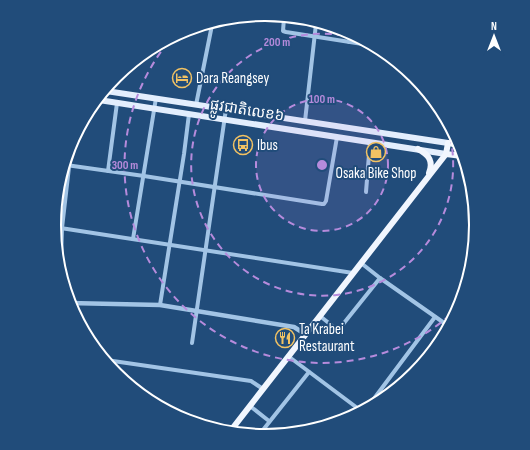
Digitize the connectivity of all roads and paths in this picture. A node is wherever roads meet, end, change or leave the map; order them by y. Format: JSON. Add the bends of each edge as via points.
{"nodes":[{"id":1,"x":284,"y":22,"type":"edge"},
{"id":2,"x":315,"y":27,"type":"edge"},
{"id":3,"x":211,"y":28,"type":"edge"},
{"id":4,"x":314,"y":36,"type":"junction"},
{"id":5,"x":349,"y":42,"type":"joint"},
{"id":6,"x":358,"y":43,"type":"edge"},
{"id":7,"x":111,"y":92,"type":"edge"},
{"id":8,"x":156,"y":98,"type":"junction"},
{"id":9,"x":103,"y":101,"type":"edge"},
{"id":10,"x":117,"y":103,"type":"junction"},
{"id":11,"x":196,"y":105,"type":"junction"},
{"id":12,"x":155,"y":109,"type":"junction"},
{"id":13,"x":226,"y":109,"type":"junction"},
{"id":14,"x":189,"y":114,"type":"junction"},
{"id":15,"x":224,"y":119,"type":"junction"},
{"id":16,"x":305,"y":121,"type":"junction"},
{"id":17,"x":337,"y":137,"type":"junction"},
{"id":18,"x":370,"y":142,"type":"junction"},
{"id":19,"x":448,"y":143,"type":"junction"},
{"id":20,"x":452,"y":144,"type":"edge"},
{"id":21,"x":418,"y":149,"type":"junction"},
{"id":22,"x":446,"y":154,"type":"junction"},
{"id":23,"x":456,"y":155,"type":"edge"},
{"id":24,"x":70,"y":166,"type":"edge"},
{"id":25,"x":108,"y":171,"type":"junction"},
{"id":26,"x":68,"y":173,"type":"edge"},
{"id":27,"x":144,"y":176,"type":"junction"},
{"id":28,"x":426,"y":180,"type":"junction"},
{"id":29,"x":179,"y":182,"type":"junction"},
{"id":30,"x":214,"y":187,"type":"junction"},
{"id":31,"x":67,"y":188,"type":"joint"},
{"id":32,"x":366,"y":192,"type":"dead end"},
{"id":33,"x":62,"y":228,"type":"junction"},
{"id":34,"x":133,"y":239,"type":"junction"},
{"id":35,"x":62,"y":242,"type":"edge"},
{"id":36,"x":169,"y":244,"type":"junction"},
{"id":37,"x":206,"y":250,"type":"junction"},
{"id":38,"x":361,"y":263,"type":"junction"},
{"id":39,"x":354,"y":273,"type":"junction"},
{"id":40,"x":380,"y":278,"type":"junction"},
{"id":41,"x":77,"y":303,"type":"edge"},
{"id":42,"x":160,"y":305,"type":"junction"},
{"id":43,"x":196,"y":311,"type":"junction"},
{"id":44,"x":320,"y":316,"type":"junction"},
{"id":45,"x":435,"y":317,"type":"junction"},
{"id":46,"x":444,"y":323,"type":"edge"},
{"id":47,"x":305,"y":334,"type":"junction"},
{"id":48,"x":192,"y":343,"type":"dead end"},
{"id":49,"x":288,"y":356,"type":"junction"},
{"id":50,"x":113,"y":361,"type":"edge"},
{"id":51,"x":309,"y":372,"type":"junction"},
{"id":52,"x":263,"y":389,"type":"junction"},
{"id":53,"x":376,"y":397,"type":"edge"},
{"id":54,"x":250,"y":406,"type":"junction"},
{"id":55,"x":356,"y":407,"type":"edge"},
{"id":56,"x":269,"y":421,"type":"junction"},
{"id":57,"x":234,"y":426,"type":"edge"},
{"id":58,"x":263,"y":429,"type":"edge"}],
"edges":[{"from":1,"to":4,"type":"street","via":[[283,31]]},
{"from":2,"to":4,"type":"street"},
{"from":3,"to":11,"type":"street"},
{"from":4,"to":5,"type":"street"},
{"from":4,"to":16,"type":"street"},
{"from":5,"to":6,"type":"street"},
{"from":7,"to":8,"type":"main road","name":"ផ្លូវជាតិលេខ៦"},
{"from":8,"to":11,"type":"main road","name":"ផ្លូវជាតិលេខ៦"},
{"from":8,"to":12,"type":"street"},
{"from":9,"to":10,"type":"main road","name":"ផ្លូវជាតិលេខ៦"},
{"from":10,"to":12,"type":"main road","name":"ផ្លូវជាតិលេខ៦"},
{"from":10,"to":25,"type":"street"},
{"from":11,"to":13,"type":"main road","name":"ផ្លូវជាតិលេខ៦"},
{"from":12,"to":14,"type":"main road","name":"ផ្លូវជាតិលេខ៦"},
{"from":12,"to":27,"type":"street"},
{"from":13,"to":15,"type":"street"},
{"from":13,"to":16,"type":"main road","name":"ផ្លូវជាតិលេខ៦"},
{"from":14,"to":15,"type":"main road","name":"ផ្លូវជាតិលេខ៦"},
{"from":14,"to":29,"type":"street"},
{"from":15,"to":17,"type":"main road","name":"ផ្លូវជាតិលេខ៦"},
{"from":15,"to":30,"type":"street"},
{"from":16,"to":19,"type":"main road","name":"ផ្លូវជាតិលេខ៦"},
{"from":17,"to":18,"type":"main road","name":"ផ្លូវជាតិលេខ៦"},
{"from":17,"to":30,"type":"street","via":[[324,204]]},
{"from":18,"to":21,"type":"main road","name":"ផ្លូវជាតិលេខ៦"},
{"from":18,"to":32,"type":"street"},
{"from":19,"to":20,"type":"highway","name":"ផ្លូវជាតិលេខ៦"},
{"from":19,"to":22,"type":"highway"},
{"from":21,"to":22,"type":"main road","name":"ផ្លូវជាតិលេខ៦"},
{"from":21,"to":28,"type":"highway","via":[[430,158],[431,169]]},
{"from":22,"to":23,"type":"highway","name":"ផ្លូវជាតិលេខ៦"},
{"from":22,"to":28,"type":"highway"},
{"from":24,"to":25,"type":"street"},
{"from":25,"to":27,"type":"street"},
{"from":26,"to":31,"type":"street"},
{"from":27,"to":29,"type":"street"},
{"from":27,"to":34,"type":"street"},
{"from":28,"to":38,"type":"highway"},
{"from":29,"to":30,"type":"street"},
{"from":29,"to":36,"type":"street"},
{"from":30,"to":37,"type":"street"},
{"from":31,"to":33,"type":"street"},
{"from":33,"to":34,"type":"street"},
{"from":33,"to":35,"type":"street"},
{"from":34,"to":36,"type":"street"},
{"from":36,"to":37,"type":"street"},
{"from":36,"to":42,"type":"street"},
{"from":37,"to":39,"type":"street"},
{"from":37,"to":43,"type":"street"},
{"from":38,"to":39,"type":"highway"},
{"from":38,"to":40,"type":"street"},
{"from":39,"to":44,"type":"highway"},
{"from":40,"to":44,"type":"street","via":[[340,328],[335,328]]},
{"from":40,"to":45,"type":"street"},
{"from":41,"to":42,"type":"street"},
{"from":42,"to":43,"type":"street"},
{"from":43,"to":47,"type":"street","via":[[294,327]]},
{"from":43,"to":48,"type":"street"},
{"from":44,"to":47,"type":"highway"},
{"from":45,"to":46,"type":"street"},
{"from":45,"to":53,"type":"street"},
{"from":47,"to":49,"type":"highway"},
{"from":49,"to":51,"type":"street"},
{"from":49,"to":52,"type":"highway"},
{"from":50,"to":52,"type":"street","via":[[251,382]]},
{"from":51,"to":55,"type":"street"},
{"from":51,"to":56,"type":"street"},
{"from":52,"to":54,"type":"highway"},
{"from":54,"to":56,"type":"street"},
{"from":54,"to":57,"type":"highway"},
{"from":56,"to":58,"type":"street"}]}
